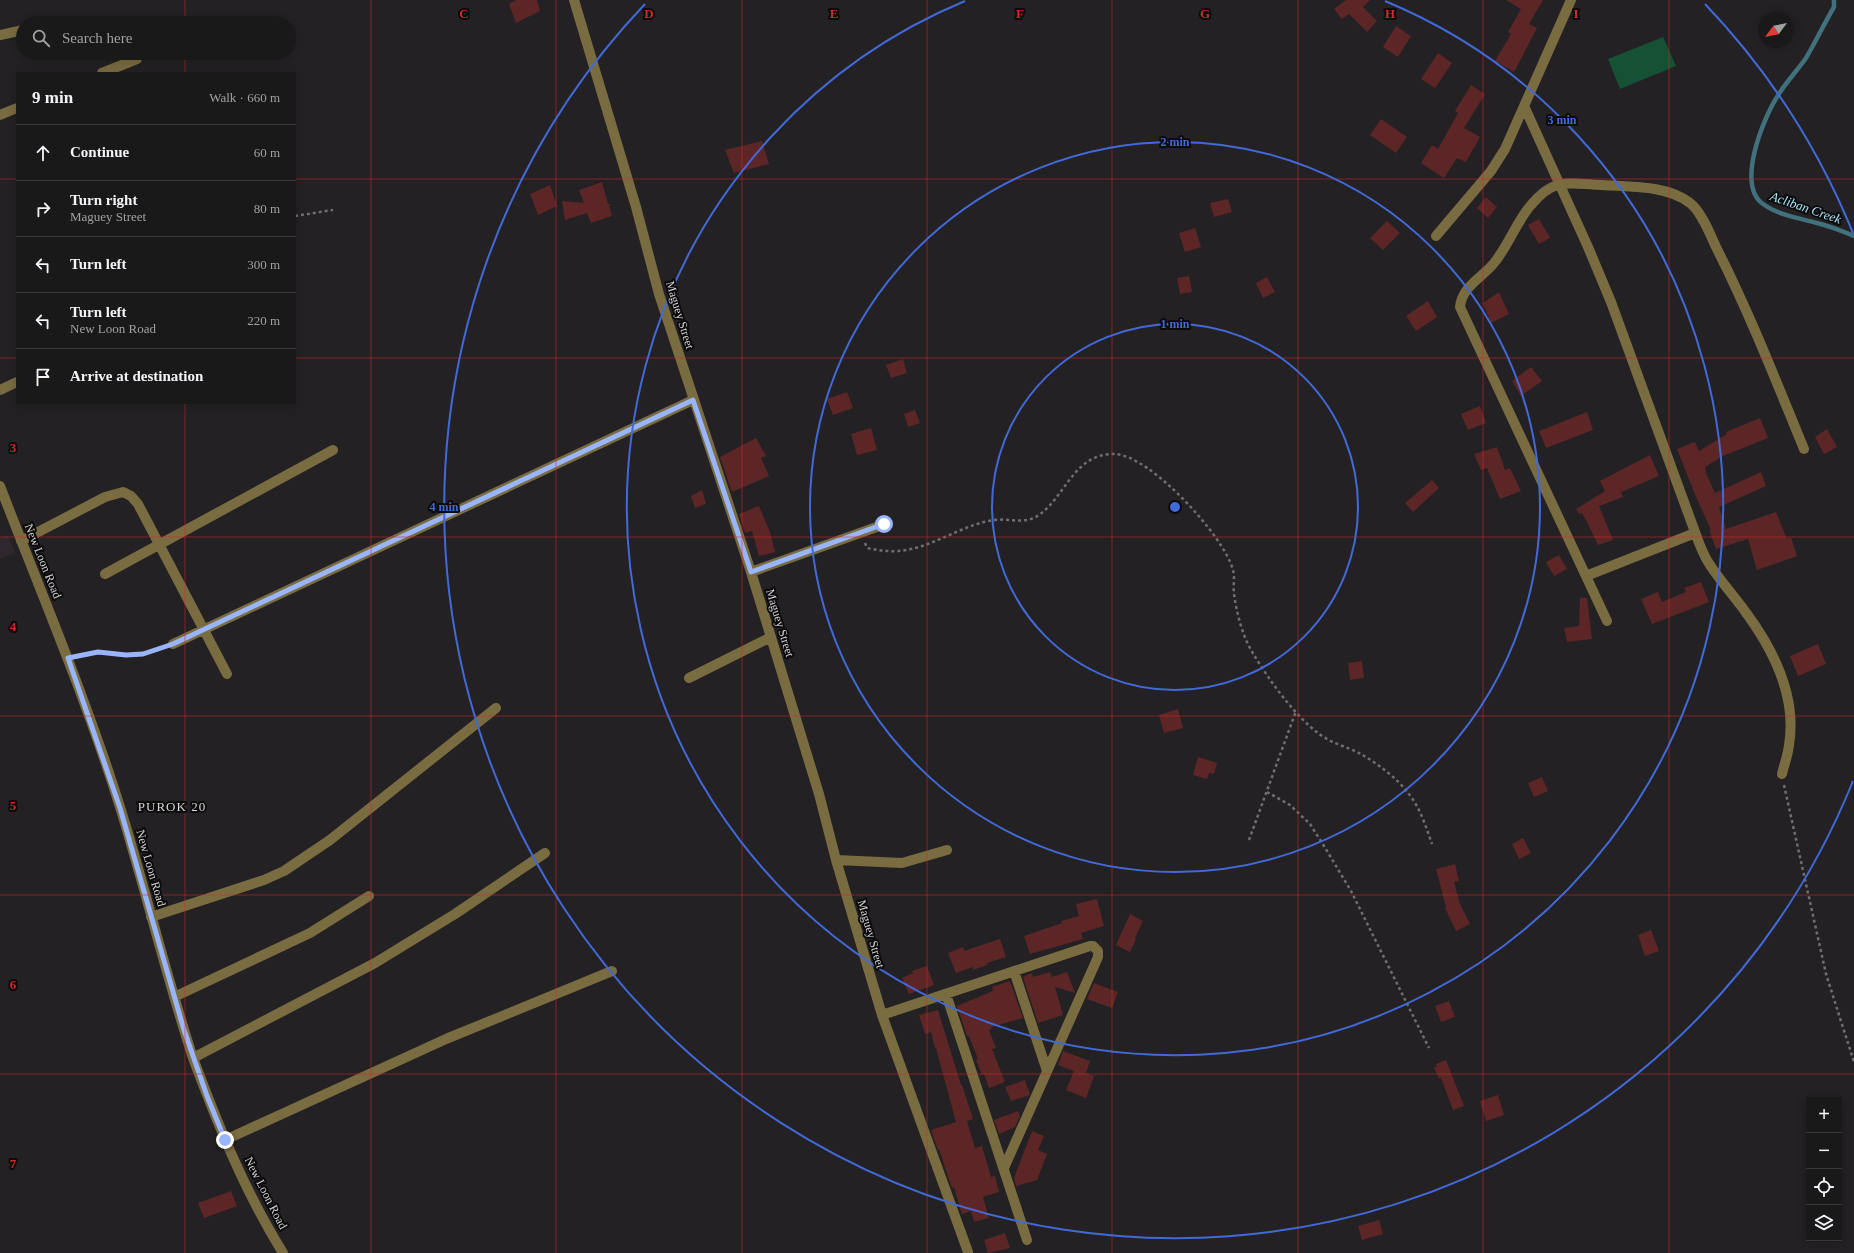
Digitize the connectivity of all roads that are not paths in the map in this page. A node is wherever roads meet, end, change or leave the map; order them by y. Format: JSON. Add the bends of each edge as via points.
{"nodes":[{"id":1,"x":574,"y":0,"type":"edge"},
{"id":2,"x":1568,"y":1,"type":"edge"},
{"id":3,"x":16,"y":32,"type":"edge"},
{"id":4,"x":0,"y":35,"type":"edge"},
{"id":5,"x":134,"y":60,"type":"edge"},
{"id":6,"x":104,"y":72,"type":"edge"},
{"id":7,"x":16,"y":108,"type":"edge"},
{"id":8,"x":1525,"y":108,"type":"junction"},
{"id":9,"x":0,"y":115,"type":"edge"},
{"id":10,"x":1560,"y":183,"type":"junction"},
{"id":11,"x":1436,"y":236,"type":"dead end"},
{"id":12,"x":16,"y":382,"type":"edge"},
{"id":13,"x":0,"y":390,"type":"edge"},
{"id":14,"x":693,"y":400,"type":"junction"},
{"id":15,"x":1804,"y":449,"type":"dead end"},
{"id":16,"x":333,"y":450,"type":"dead end"},
{"id":17,"x":0,"y":486,"type":"edge"},
{"id":18,"x":884,"y":524,"type":"dead end"},
{"id":19,"x":1695,"y":533,"type":"junction"},
{"id":20,"x":21,"y":541,"type":"junction"},
{"id":21,"x":159,"y":545,"type":"junction"},
{"id":22,"x":751,"y":572,"type":"junction"},
{"id":23,"x":105,"y":574,"type":"dead end"},
{"id":24,"x":1586,"y":576,"type":"junction"},
{"id":25,"x":1607,"y":621,"type":"dead end"},
{"id":26,"x":203,"y":630,"type":"junction"},
{"id":27,"x":771,"y":637,"type":"junction"},
{"id":28,"x":173,"y":644,"type":"road end"},
{"id":29,"x":227,"y":674,"type":"dead end"},
{"id":30,"x":689,"y":678,"type":"dead end"},
{"id":31,"x":496,"y":708,"type":"dead end"},
{"id":32,"x":1782,"y":774,"type":"road end"},
{"id":33,"x":946,"y":850,"type":"dead end"},
{"id":34,"x":545,"y":853,"type":"dead end"},
{"id":35,"x":836,"y":860,"type":"junction"},
{"id":36,"x":369,"y":896,"type":"dead end"},
{"id":37,"x":151,"y":917,"type":"junction"},
{"id":38,"x":612,"y":971,"type":"dead end"},
{"id":39,"x":1014,"y":971,"type":"junction"},
{"id":40,"x":946,"y":994,"type":"junction"},
{"id":41,"x":174,"y":997,"type":"junction"},
{"id":42,"x":882,"y":1015,"type":"junction"},
{"id":43,"x":193,"y":1058,"type":"junction"},
{"id":44,"x":1047,"y":1071,"type":"junction"},
{"id":45,"x":225,"y":1140,"type":"junction"},
{"id":46,"x":1004,"y":1168,"type":"junction"},
{"id":47,"x":1027,"y":1240,"type":"dead end"},
{"id":48,"x":968,"y":1252,"type":"edge"},
{"id":49,"x":283,"y":1253,"type":"edge"}],
"edges":[{"from":1,"to":14,"type":"street","name":"Maguey Street","via":[[636,207],[659,294]]},
{"from":2,"to":8,"type":"street"},
{"from":3,"to":4,"type":"street"},
{"from":5,"to":6,"type":"street"},
{"from":7,"to":9,"type":"street"},
{"from":8,"to":10,"type":"street"},
{"from":8,"to":11,"type":"street","via":[[1491,171]]},
{"from":10,"to":15,"type":"street","via":[[1666,191],[1691,203],[1704,221],[1732,278]]},
{"from":10,"to":19,"type":"street","via":[[1611,302]]},
{"from":10,"to":24,"type":"street","via":[[1547,190],[1528,208],[1494,263],[1464,292],[1460,307]]},
{"from":12,"to":13,"type":"street"},
{"from":14,"to":22,"type":"street","name":"Maguey Street"},
{"from":14,"to":26,"type":"street"},
{"from":16,"to":21,"type":"street"},
{"from":17,"to":20,"type":"street","name":"New Loon Road"},
{"from":18,"to":22,"type":"street"},
{"from":19,"to":24,"type":"street"},
{"from":19,"to":32,"type":"street","via":[[1710,565],[1769,646],[1784,681],[1789,704],[1790,744]]},
{"from":20,"to":21,"type":"street","via":[[105,497],[123,492],[138,504]]},
{"from":20,"to":37,"type":"street","name":"New Loon Road","via":[[68,658],[120,808]]},
{"from":21,"to":23,"type":"street"},
{"from":21,"to":26,"type":"street"},
{"from":22,"to":27,"type":"street","name":"Maguey Street"},
{"from":24,"to":25,"type":"street"},
{"from":26,"to":28,"type":"street"},
{"from":26,"to":29,"type":"street"},
{"from":27,"to":30,"type":"street"},
{"from":27,"to":35,"type":"street","name":"Maguey Street","via":[[819,794]]},
{"from":31,"to":37,"type":"street","via":[[330,840],[284,871]]},
{"from":33,"to":35,"type":"street","via":[[902,863]]},
{"from":34,"to":43,"type":"street","via":[[381,960]]},
{"from":35,"to":42,"type":"street","name":"Maguey Street"},
{"from":36,"to":41,"type":"street","via":[[332,921],[297,940]]},
{"from":37,"to":41,"type":"street","name":"New Loon Road"},
{"from":38,"to":45,"type":"street","via":[[446,1039]]},
{"from":39,"to":40,"type":"street"},
{"from":39,"to":44,"type":"street"},
{"from":39,"to":44,"type":"street","via":[[1090,946],[1096,948],[1099,953]]},
{"from":40,"to":42,"type":"street"},
{"from":40,"to":46,"type":"street"},
{"from":41,"to":43,"type":"street","name":"New Loon Road"},
{"from":42,"to":48,"type":"street","name":"Maguey Street"},
{"from":43,"to":45,"type":"street","name":"New Loon Road"},
{"from":44,"to":46,"type":"street"},
{"from":45,"to":49,"type":"street","name":"New Loon Road","via":[[259,1211]]},
{"from":46,"to":47,"type":"street"}]}
